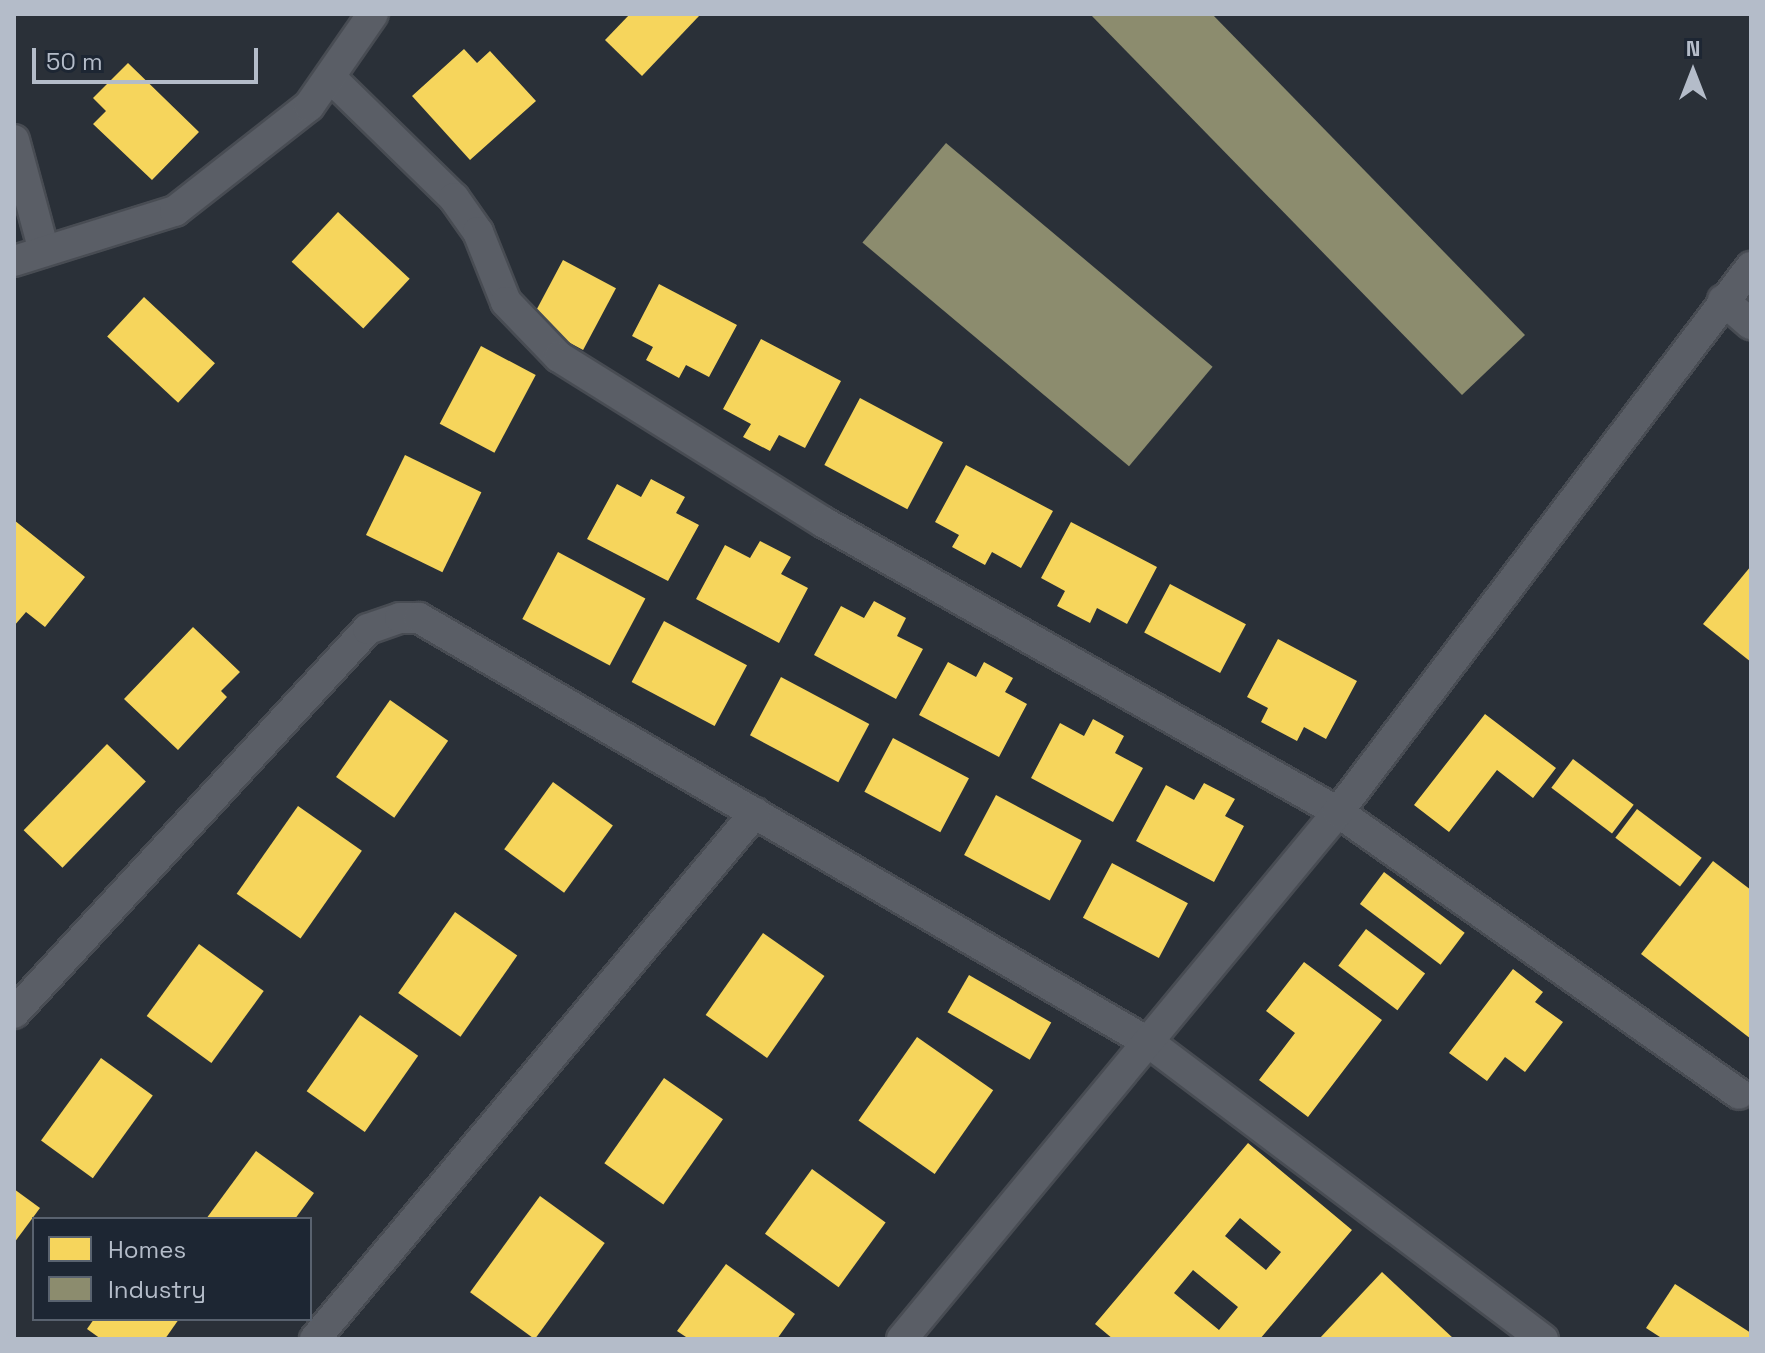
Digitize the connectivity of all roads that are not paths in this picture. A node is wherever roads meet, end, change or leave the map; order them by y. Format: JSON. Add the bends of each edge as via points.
{"nodes":[{"id":1,"x":373,"y":14,"type":"edge"},
{"id":2,"x":331,"y":78,"type":"junction"},
{"id":3,"x":14,"y":140,"type":"edge"},
{"id":4,"x":44,"y":251,"type":"junction"},
{"id":5,"x":14,"y":261,"type":"edge"},
{"id":6,"x":1751,"y":267,"type":"edge"},
{"id":7,"x":1723,"y":300,"type":"junction"},
{"id":8,"x":1751,"y":324,"type":"edge"},
{"id":9,"x":1338,"y":812,"type":"junction"},
{"id":10,"x":755,"y":813,"type":"junction"},
{"id":11,"x":14,"y":1013,"type":"edge"},
{"id":12,"x":1151,"y":1044,"type":"junction"},
{"id":13,"x":1739,"y":1094,"type":"dead end"},
{"id":14,"x":315,"y":1339,"type":"edge"},
{"id":15,"x":902,"y":1339,"type":"edge"},
{"id":16,"x":1543,"y":1339,"type":"edge"}],
"edges":[{"from":1,"to":2,"type":"street"},
{"from":2,"to":4,"type":"street","via":[[309,106],[175,211]]},
{"from":2,"to":9,"type":"street","via":[[454,198],[478,232],[506,302],[559,357],[823,522]]},
{"from":3,"to":4,"type":"street"},
{"from":4,"to":5,"type":"street"},
{"from":6,"to":7,"type":"street"},
{"from":7,"to":8,"type":"street"},
{"from":7,"to":9,"type":"street"},
{"from":9,"to":12,"type":"street"},
{"from":9,"to":13,"type":"street"},
{"from":10,"to":11,"type":"street","via":[[419,618],[400,618],[368,629]]},
{"from":10,"to":12,"type":"street"},
{"from":10,"to":14,"type":"street"},
{"from":12,"to":15,"type":"street"},
{"from":12,"to":16,"type":"street"}]}
